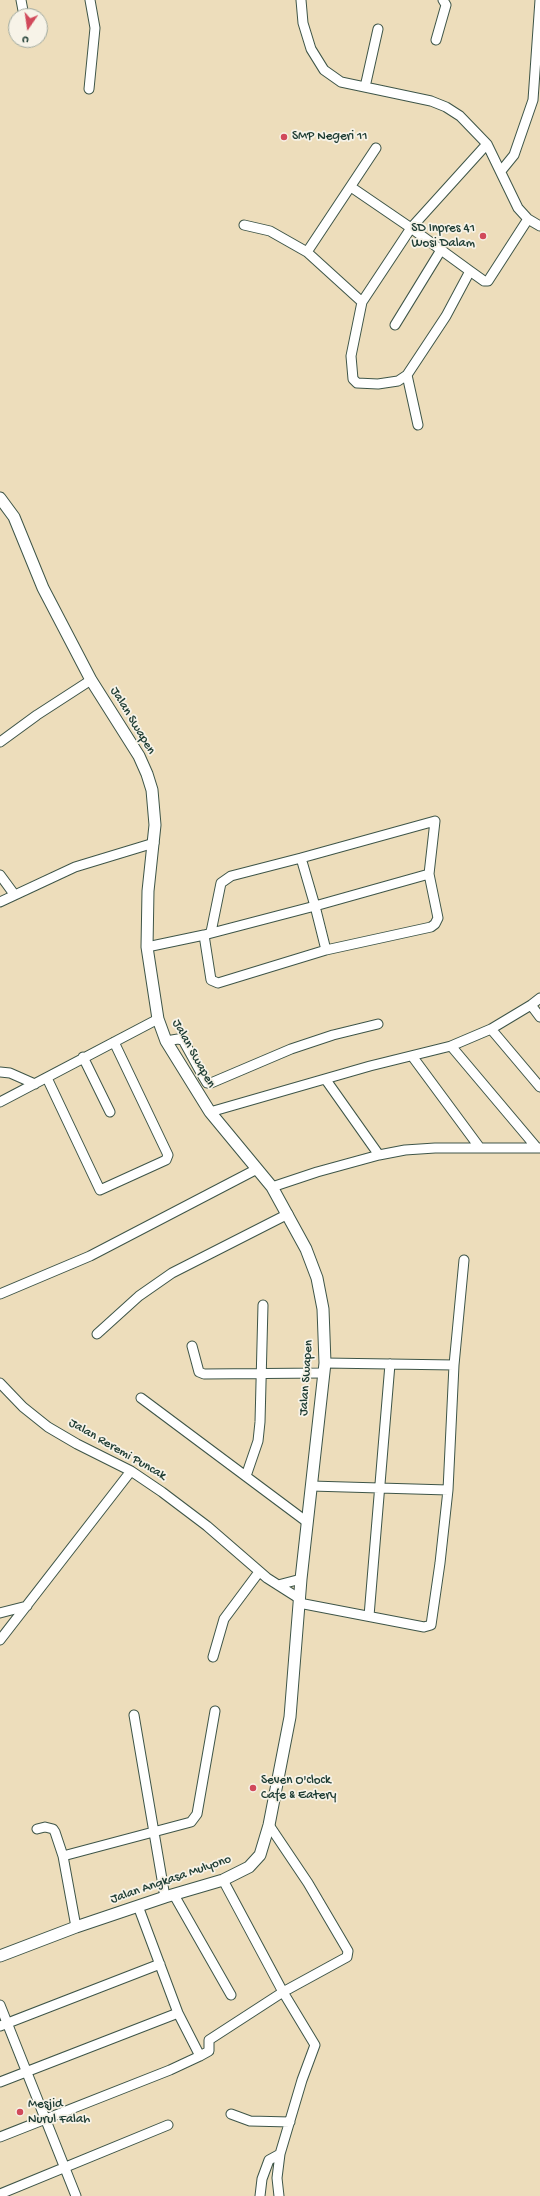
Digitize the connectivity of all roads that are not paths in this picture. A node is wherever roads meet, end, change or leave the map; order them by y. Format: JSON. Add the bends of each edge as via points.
{"nodes":[{"id":1,"x":90,"y":0,"type":"edge"},
{"id":2,"x":300,"y":0,"type":"edge"},
{"id":3,"x":443,"y":0,"type":"edge"},
{"id":4,"x":540,"y":0,"type":"edge"},
{"id":5,"x":378,"y":29,"type":"dead end"},
{"id":6,"x":436,"y":40,"type":"dead end"},
{"id":7,"x":366,"y":87,"type":"junction"},
{"id":8,"x":89,"y":90,"type":"dead end"},
{"id":9,"x":536,"y":101,"type":"edge"},
{"id":10,"x":487,"y":144,"type":"junction"},
{"id":11,"x":376,"y":148,"type":"dead end"},
{"id":12,"x":501,"y":171,"type":"junction"},
{"id":13,"x":351,"y":188,"type":"junction"},
{"id":14,"x":528,"y":219,"type":"junction"},
{"id":15,"x":244,"y":225,"type":"dead end"},
{"id":16,"x":540,"y":226,"type":"edge"},
{"id":17,"x":411,"y":228,"type":"junction"},
{"id":18,"x":441,"y":250,"type":"junction"},
{"id":19,"x":307,"y":252,"type":"junction"},
{"id":20,"x":470,"y":272,"type":"junction"},
{"id":21,"x":362,"y":302,"type":"junction"},
{"id":22,"x":395,"y":325,"type":"dead end"},
{"id":23,"x":407,"y":375,"type":"junction"},
{"id":24,"x":418,"y":425,"type":"dead end"},
{"id":25,"x":0,"y":498,"type":"edge"},
{"id":26,"x":91,"y":680,"type":"junction"},
{"id":27,"x":0,"y":742,"type":"edge"},
{"id":28,"x":154,"y":843,"type":"junction"},
{"id":29,"x":301,"y":858,"type":"junction"},
{"id":30,"x":429,"y":874,"type":"junction"},
{"id":31,"x":0,"y":875,"type":"edge"},
{"id":32,"x":14,"y":894,"type":"junction"},
{"id":33,"x":0,"y":902,"type":"edge"},
{"id":34,"x":315,"y":906,"type":"junction"},
{"id":35,"x":207,"y":933,"type":"junction"},
{"id":36,"x":147,"y":947,"type":"junction"},
{"id":37,"x":326,"y":950,"type":"junction"},
{"id":38,"x":540,"y":998,"type":"edge"},
{"id":39,"x":531,"y":1006,"type":"junction"},
{"id":40,"x":540,"y":1017,"type":"edge"},
{"id":41,"x":158,"y":1019,"type":"junction"},
{"id":42,"x":378,"y":1024,"type":"dead end"},
{"id":43,"x":491,"y":1029,"type":"junction"},
{"id":44,"x":166,"y":1041,"type":"junction"},
{"id":45,"x":114,"y":1042,"type":"junction"},
{"id":46,"x":452,"y":1046,"type":"junction"},
{"id":47,"x":412,"y":1056,"type":"junction"},
{"id":48,"x":83,"y":1057,"type":"junction"},
{"id":49,"x":0,"y":1072,"type":"edge"},
{"id":50,"x":47,"y":1078,"type":"junction"},
{"id":51,"x":326,"y":1080,"type":"junction"},
{"id":52,"x":36,"y":1084,"type":"junction"},
{"id":53,"x":540,"y":1087,"type":"edge"},
{"id":54,"x":0,"y":1102,"type":"edge"},
{"id":55,"x":110,"y":1112,"type":"dead end"},
{"id":56,"x":210,"y":1112,"type":"junction"},
{"id":57,"x":480,"y":1148,"type":"junction"},
{"id":58,"x":538,"y":1148,"type":"edge"},
{"id":59,"x":379,"y":1155,"type":"junction"},
{"id":60,"x":257,"y":1169,"type":"junction"},
{"id":61,"x":272,"y":1187,"type":"junction"},
{"id":62,"x":288,"y":1214,"type":"junction"},
{"id":63,"x":464,"y":1260,"type":"dead end"},
{"id":64,"x":0,"y":1294,"type":"edge"},
{"id":65,"x":263,"y":1306,"type":"dead end"},
{"id":66,"x":97,"y":1334,"type":"dead end"},
{"id":67,"x":192,"y":1346,"type":"dead end"},
{"id":68,"x":390,"y":1364,"type":"junction"},
{"id":69,"x":454,"y":1365,"type":"junction"},
{"id":70,"x":325,"y":1368,"type":"junction"},
{"id":71,"x":262,"y":1373,"type":"junction"},
{"id":72,"x":0,"y":1383,"type":"edge"},
{"id":73,"x":141,"y":1398,"type":"dead end"},
{"id":74,"x":131,"y":1471,"type":"junction"},
{"id":75,"x":246,"y":1476,"type":"junction"},
{"id":76,"x":311,"y":1486,"type":"junction"},
{"id":77,"x":380,"y":1488,"type":"junction"},
{"id":78,"x":448,"y":1490,"type":"junction"},
{"id":79,"x":307,"y":1522,"type":"junction"},
{"id":80,"x":259,"y":1572,"type":"junction"},
{"id":81,"x":301,"y":1579,"type":"junction"},
{"id":82,"x":278,"y":1585,"type":"junction"},
{"id":83,"x":299,"y":1601,"type":"junction"},
{"id":84,"x":27,"y":1606,"type":"junction"},
{"id":85,"x":0,"y":1613,"type":"edge"},
{"id":86,"x":369,"y":1616,"type":"junction"},
{"id":87,"x":0,"y":1640,"type":"edge"},
{"id":88,"x":214,"y":1657,"type":"dead end"},
{"id":89,"x":215,"y":1711,"type":"dead end"},
{"id":90,"x":134,"y":1716,"type":"dead end"},
{"id":91,"x":269,"y":1825,"type":"junction"},
{"id":92,"x":37,"y":1829,"type":"dead end"},
{"id":93,"x":155,"y":1830,"type":"junction"},
{"id":94,"x":62,"y":1856,"type":"junction"},
{"id":95,"x":223,"y":1880,"type":"junction"},
{"id":96,"x":170,"y":1896,"type":"junction"},
{"id":97,"x":138,"y":1906,"type":"junction"},
{"id":98,"x":76,"y":1927,"type":"junction"},
{"id":99,"x":0,"y":1956,"type":"edge"},
{"id":100,"x":160,"y":1964,"type":"junction"},
{"id":101,"x":283,"y":1992,"type":"junction"},
{"id":102,"x":231,"y":1995,"type":"dead end"},
{"id":103,"x":0,"y":2005,"type":"edge"},
{"id":104,"x":178,"y":2013,"type":"junction"},
{"id":105,"x":3,"y":2025,"type":"edge"},
{"id":106,"x":200,"y":2056,"type":"junction"},
{"id":107,"x":26,"y":2072,"type":"junction"},
{"id":108,"x":0,"y":2082,"type":"edge"},
{"id":109,"x":231,"y":2114,"type":"dead end"},
{"id":110,"x":46,"y":2119,"type":"junction"},
{"id":111,"x":290,"y":2122,"type":"junction"},
{"id":112,"x":168,"y":2125,"type":"dead end"},
{"id":113,"x":0,"y":2137,"type":"edge"},
{"id":114,"x":280,"y":2154,"type":"junction"},
{"id":115,"x":64,"y":2167,"type":"junction"},
{"id":116,"x":0,"y":2194,"type":"edge"},
{"id":117,"x":76,"y":2196,"type":"edge"},
{"id":118,"x":260,"y":2196,"type":"edge"},
{"id":119,"x":279,"y":2196,"type":"edge"}],
"edges":[{"from":1,"to":8,"type":"street","via":[[95,28]]},
{"from":2,"to":7,"type":"street","via":[[303,22],[316,60],[324,70],[341,82]]},
{"from":3,"to":6,"type":"street","via":[[446,5]]},
{"from":4,"to":9,"type":"street"},
{"from":5,"to":7,"type":"street"},
{"from":7,"to":10,"type":"street","via":[[431,101],[446,107],[460,116]]},
{"from":9,"to":12,"type":"street","via":[[514,155]]},
{"from":10,"to":12,"type":"street"},
{"from":10,"to":17,"type":"street"},
{"from":11,"to":13,"type":"street"},
{"from":12,"to":14,"type":"street","via":[[518,208]]},
{"from":13,"to":17,"type":"street"},
{"from":13,"to":19,"type":"street"},
{"from":14,"to":16,"type":"street"},
{"from":14,"to":20,"type":"street","via":[[490,280],[484,281]]},
{"from":15,"to":19,"type":"street","via":[[270,231]]},
{"from":17,"to":18,"type":"street"},
{"from":17,"to":21,"type":"street"},
{"from":18,"to":20,"type":"street"},
{"from":18,"to":22,"type":"street"},
{"from":19,"to":21,"type":"street"},
{"from":20,"to":23,"type":"street","via":[[446,316]]},
{"from":21,"to":23,"type":"street","via":[[352,347],[353,379],[362,384],[378,384],[398,381]]},
{"from":23,"to":24,"type":"street"},
{"from":25,"to":26,"type":"main road","name":"Jalan Swapen","via":[[14,517],[43,588]]},
{"from":26,"to":27,"type":"street","via":[[36,715]]},
{"from":26,"to":28,"type":"main road","name":"Jalan Swapen","via":[[139,756],[147,774],[155,810]]},
{"from":28,"to":32,"type":"street","via":[[74,867]]},
{"from":28,"to":36,"type":"main road","name":"Jalan Swapen","via":[[148,891]]},
{"from":29,"to":30,"type":"street","via":[[435,821]]},
{"from":29,"to":34,"type":"street"},
{"from":29,"to":35,"type":"street","via":[[224,880]]},
{"from":30,"to":34,"type":"street"},
{"from":30,"to":37,"type":"street","via":[[437,913],[436,924]]},
{"from":31,"to":32,"type":"street"},
{"from":32,"to":33,"type":"street"},
{"from":34,"to":35,"type":"street"},
{"from":34,"to":37,"type":"street"},
{"from":35,"to":36,"type":"street"},
{"from":35,"to":37,"type":"street","via":[[211,980],[215,983]]},
{"from":36,"to":41,"type":"main road","name":"Jalan Swapen"},
{"from":38,"to":39,"type":"street"},
{"from":39,"to":40,"type":"street"},
{"from":39,"to":43,"type":"street"},
{"from":41,"to":44,"type":"main road","name":"Jalan Swapen"},
{"from":41,"to":45,"type":"street"},
{"from":42,"to":44,"type":"street","via":[[332,1035],[291,1049],[211,1083],[207,1083],[183,1040],[178,1038]]},
{"from":43,"to":46,"type":"street"},
{"from":43,"to":53,"type":"street"},
{"from":44,"to":56,"type":"main road","name":"Jalan Swapen"},
{"from":45,"to":48,"type":"street"},
{"from":45,"to":50,"type":"street","via":[[168,1155],[166,1160],[100,1190]]},
{"from":46,"to":47,"type":"street"},
{"from":46,"to":58,"type":"street"},
{"from":47,"to":51,"type":"street"},
{"from":47,"to":57,"type":"street"},
{"from":48,"to":50,"type":"street"},
{"from":48,"to":55,"type":"street"},
{"from":49,"to":52,"type":"street","via":[[10,1073]]},
{"from":50,"to":52,"type":"street"},
{"from":51,"to":56,"type":"street"},
{"from":51,"to":59,"type":"street"},
{"from":52,"to":54,"type":"street"},
{"from":56,"to":60,"type":"main road","name":"Jalan Swapen"},
{"from":57,"to":58,"type":"street"},
{"from":57,"to":59,"type":"street","via":[[435,1148]]},
{"from":59,"to":61,"type":"street"},
{"from":60,"to":61,"type":"main road","name":"Jalan Swapen"},
{"from":60,"to":64,"type":"street","via":[[90,1256]]},
{"from":61,"to":62,"type":"main road","name":"Jalan Swapen"},
{"from":62,"to":66,"type":"street","via":[[172,1273],[139,1296]]},
{"from":62,"to":70,"type":"main road","name":"Jalan Swapen","via":[[317,1278],[323,1309]]},
{"from":63,"to":69,"type":"street"},
{"from":65,"to":71,"type":"street"},
{"from":67,"to":71,"type":"street","via":[[201,1373]]},
{"from":68,"to":69,"type":"street"},
{"from":68,"to":70,"type":"street"},
{"from":68,"to":77,"type":"street"},
{"from":69,"to":78,"type":"street"},
{"from":70,"to":71,"type":"street"},
{"from":70,"to":76,"type":"main road","name":"Jalan Swapen"},
{"from":71,"to":75,"type":"street","via":[[258,1441]]},
{"from":72,"to":74,"type":"street","name":"Jalan Reremi Puncak","via":[[23,1408],[48,1427]]},
{"from":73,"to":75,"type":"street"},
{"from":74,"to":80,"type":"street","name":"Jalan Reremi Puncak","via":[[207,1526]]},
{"from":74,"to":84,"type":"street"},
{"from":75,"to":79,"type":"street"},
{"from":76,"to":77,"type":"street"},
{"from":76,"to":79,"type":"main road","name":"Jalan Swapen"},
{"from":77,"to":78,"type":"street"},
{"from":77,"to":86,"type":"street"},
{"from":78,"to":86,"type":"street","via":[[431,1625],[424,1627]]},
{"from":79,"to":81,"type":"main road","name":"Jalan Swapen"},
{"from":80,"to":82,"type":"street","name":"Jalan Reremi Puncak"},
{"from":80,"to":88,"type":"street","via":[[224,1619]]},
{"from":81,"to":82,"type":"street"},
{"from":81,"to":83,"type":"main road"},
{"from":82,"to":83,"type":"street","name":"Jalan Reremi Puncak"},
{"from":83,"to":86,"type":"street"},
{"from":83,"to":91,"type":"main road","name":"Jalan Angkasa Mulyono","via":[[290,1717]]},
{"from":84,"to":85,"type":"street"},
{"from":84,"to":87,"type":"street"},
{"from":89,"to":93,"type":"street","via":[[197,1814],[191,1822]]},
{"from":90,"to":93,"type":"street"},
{"from":91,"to":95,"type":"main road","name":"Jalan Angkasa Mulyono","via":[[263,1849],[256,1860],[249,1867]]},
{"from":91,"to":101,"type":"street","via":[[308,1883],[349,1954],[344,1960]]},
{"from":92,"to":94,"type":"street","via":[[53,1829]]},
{"from":93,"to":94,"type":"street"},
{"from":93,"to":96,"type":"street"},
{"from":94,"to":98,"type":"street"},
{"from":95,"to":96,"type":"main road","name":"Jalan Angkasa Mulyono"},
{"from":95,"to":101,"type":"street"},
{"from":96,"to":97,"type":"main road","name":"Jalan Angkasa Mulyono"},
{"from":96,"to":102,"type":"street"},
{"from":97,"to":98,"type":"main road","name":"Jalan Angkasa Mulyono"},
{"from":97,"to":100,"type":"street"},
{"from":98,"to":99,"type":"main road","name":"Jalan Angkasa Mulyono"},
{"from":100,"to":104,"type":"street"},
{"from":100,"to":105,"type":"street"},
{"from":101,"to":106,"type":"street","via":[[209,2040],[209,2051]]},
{"from":101,"to":111,"type":"street","via":[[315,2045]]},
{"from":103,"to":105,"type":"street"},
{"from":104,"to":106,"type":"street"},
{"from":104,"to":107,"type":"street"},
{"from":105,"to":107,"type":"street"},
{"from":106,"to":110,"type":"street"},
{"from":107,"to":108,"type":"street"},
{"from":107,"to":110,"type":"street"},
{"from":109,"to":111,"type":"street","via":[[250,2121]]},
{"from":110,"to":113,"type":"street"},
{"from":110,"to":115,"type":"street"},
{"from":111,"to":114,"type":"street"},
{"from":112,"to":115,"type":"street"},
{"from":114,"to":118,"type":"street","via":[[269,2160],[262,2179]]},
{"from":114,"to":119,"type":"street","via":[[277,2178]]},
{"from":115,"to":116,"type":"street"},
{"from":115,"to":117,"type":"street"}]}
